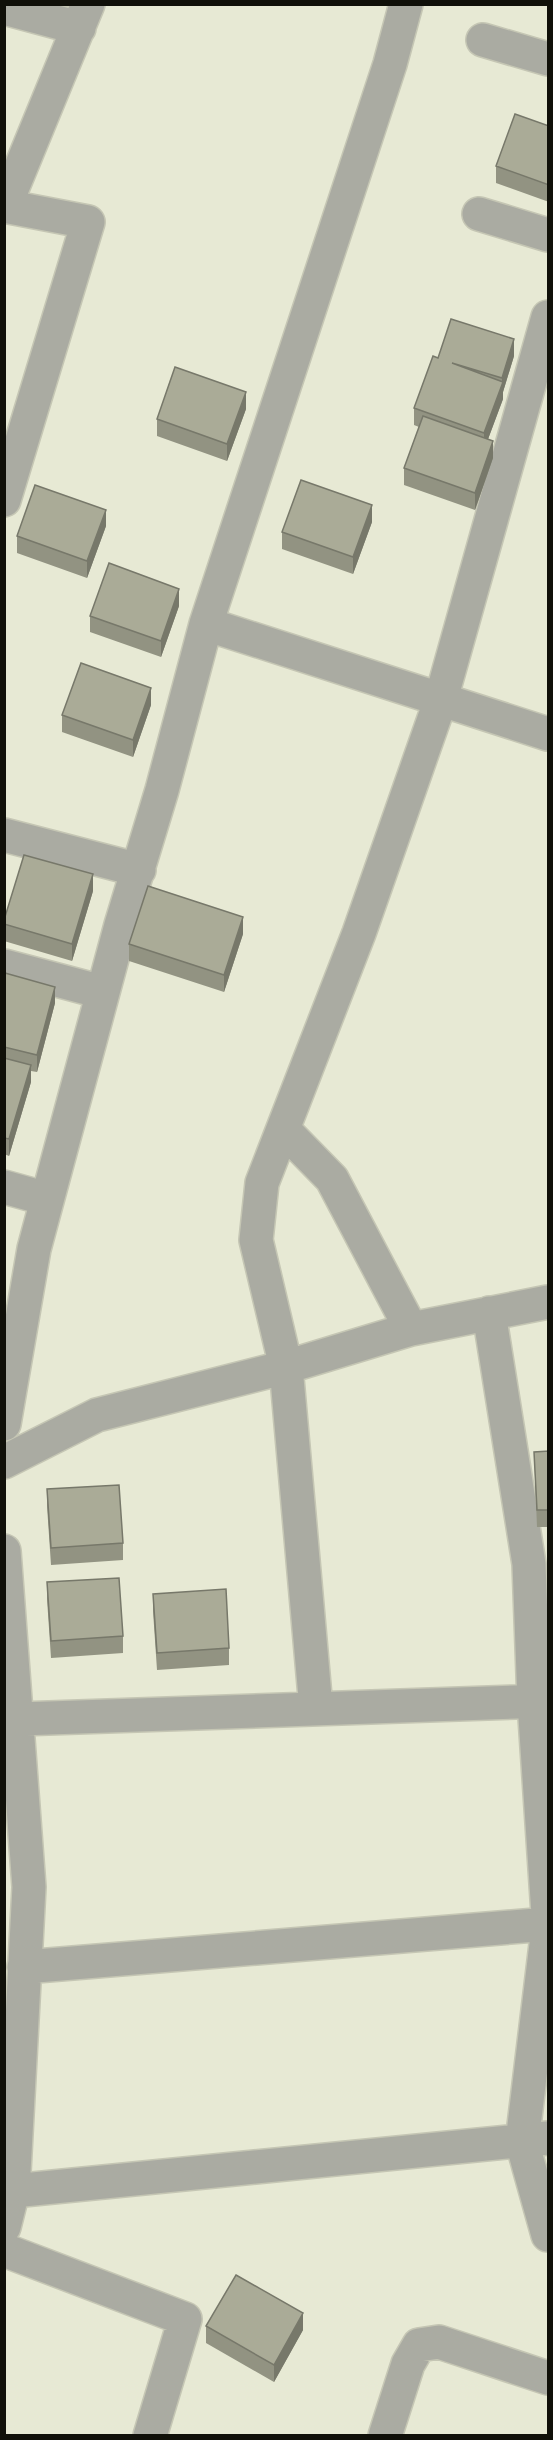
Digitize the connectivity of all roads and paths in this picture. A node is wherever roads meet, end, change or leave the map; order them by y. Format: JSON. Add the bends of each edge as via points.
{"nodes":[{"id":1,"x":406,"y":4,"type":"edge"},
{"id":2,"x":4,"y":8,"type":"edge"},
{"id":3,"x":83,"y":16,"type":"edge"},
{"id":4,"x":483,"y":40,"type":"dead end"},
{"id":5,"x":549,"y":59,"type":"edge"},
{"id":6,"x":5,"y":206,"type":"edge"},
{"id":7,"x":478,"y":214,"type":"dead end"},
{"id":8,"x":549,"y":235,"type":"edge"},
{"id":9,"x":549,"y":316,"type":"edge"},
{"id":10,"x":4,"y":500,"type":"edge"},
{"id":11,"x":206,"y":624,"type":"junction"},
{"id":12,"x":441,"y":699,"type":"junction"},
{"id":13,"x":549,"y":734,"type":"edge"},
{"id":14,"x":4,"y":835,"type":"edge"},
{"id":15,"x":139,"y":870,"type":"junction"},
{"id":16,"x":4,"y":966,"type":"edge"},
{"id":17,"x":102,"y":992,"type":"junction"},
{"id":18,"x":283,"y":1129,"type":"junction"},
{"id":19,"x":4,"y":1187,"type":"edge"},
{"id":20,"x":46,"y":1199,"type":"junction"},
{"id":21,"x":549,"y":1302,"type":"edge"},
{"id":22,"x":489,"y":1313,"type":"junction"},
{"id":23,"x":411,"y":1329,"type":"junction"},
{"id":24,"x":286,"y":1367,"type":"junction"},
{"id":25,"x":4,"y":1424,"type":"edge"},
{"id":26,"x":4,"y":1462,"type":"edge"},
{"id":27,"x":4,"y":1551,"type":"edge"},
{"id":28,"x":541,"y":1702,"type":"edge"},
{"id":29,"x":316,"y":1708,"type":"junction"},
{"id":30,"x":12,"y":1721,"type":"edge"},
{"id":31,"x":549,"y":1914,"type":"edge"},
{"id":32,"x":549,"y":1924,"type":"edge"},
{"id":33,"x":549,"y":1928,"type":"edge"},
{"id":34,"x":24,"y":1967,"type":"junction"},
{"id":35,"x":535,"y":2140,"type":"edge"},
{"id":36,"x":13,"y":2191,"type":"junction"},
{"id":37,"x":4,"y":2227,"type":"edge"},
{"id":38,"x":549,"y":2235,"type":"edge"},
{"id":39,"x":4,"y":2250,"type":"edge"},
{"id":40,"x":549,"y":2378,"type":"edge"},
{"id":41,"x":150,"y":2436,"type":"edge"},
{"id":42,"x":385,"y":2436,"type":"edge"}],
"edges":[{"from":1,"to":11,"type":"street","via":[[390,64]]},
{"from":2,"to":3,"type":"street"},
{"from":3,"to":6,"type":"street"},
{"from":4,"to":5,"type":"street"},
{"from":6,"to":10,"type":"street","via":[[88,222]]},
{"from":7,"to":8,"type":"street"},
{"from":9,"to":12,"type":"street"},
{"from":11,"to":12,"type":"street"},
{"from":11,"to":15,"type":"street"},
{"from":12,"to":13,"type":"street"},
{"from":12,"to":18,"type":"street","via":[[359,933]]},
{"from":14,"to":15,"type":"street"},
{"from":15,"to":17,"type":"street"},
{"from":16,"to":17,"type":"street"},
{"from":17,"to":20,"type":"street"},
{"from":18,"to":23,"type":"street","via":[[332,1179]]},
{"from":18,"to":24,"type":"street","via":[[262,1183],[256,1240]]},
{"from":19,"to":20,"type":"street"},
{"from":20,"to":25,"type":"street"},
{"from":21,"to":22,"type":"street"},
{"from":22,"to":23,"type":"street"},
{"from":22,"to":28,"type":"street","via":[[529,1564]]},
{"from":23,"to":24,"type":"street"},
{"from":24,"to":26,"type":"street","via":[[97,1415]]},
{"from":24,"to":29,"type":"street"},
{"from":27,"to":30,"type":"street"},
{"from":28,"to":29,"type":"street"},
{"from":28,"to":31,"type":"street"},
{"from":29,"to":30,"type":"street"},
{"from":30,"to":34,"type":"street","via":[[29,1887]]},
{"from":32,"to":34,"type":"street"},
{"from":33,"to":35,"type":"street"},
{"from":34,"to":36,"type":"street"},
{"from":35,"to":36,"type":"street"},
{"from":35,"to":38,"type":"street"},
{"from":36,"to":37,"type":"street"},
{"from":39,"to":41,"type":"street","via":[[185,2319]]},
{"from":40,"to":42,"type":"street","via":[[439,2342],[419,2345],[408,2364]]}]}
